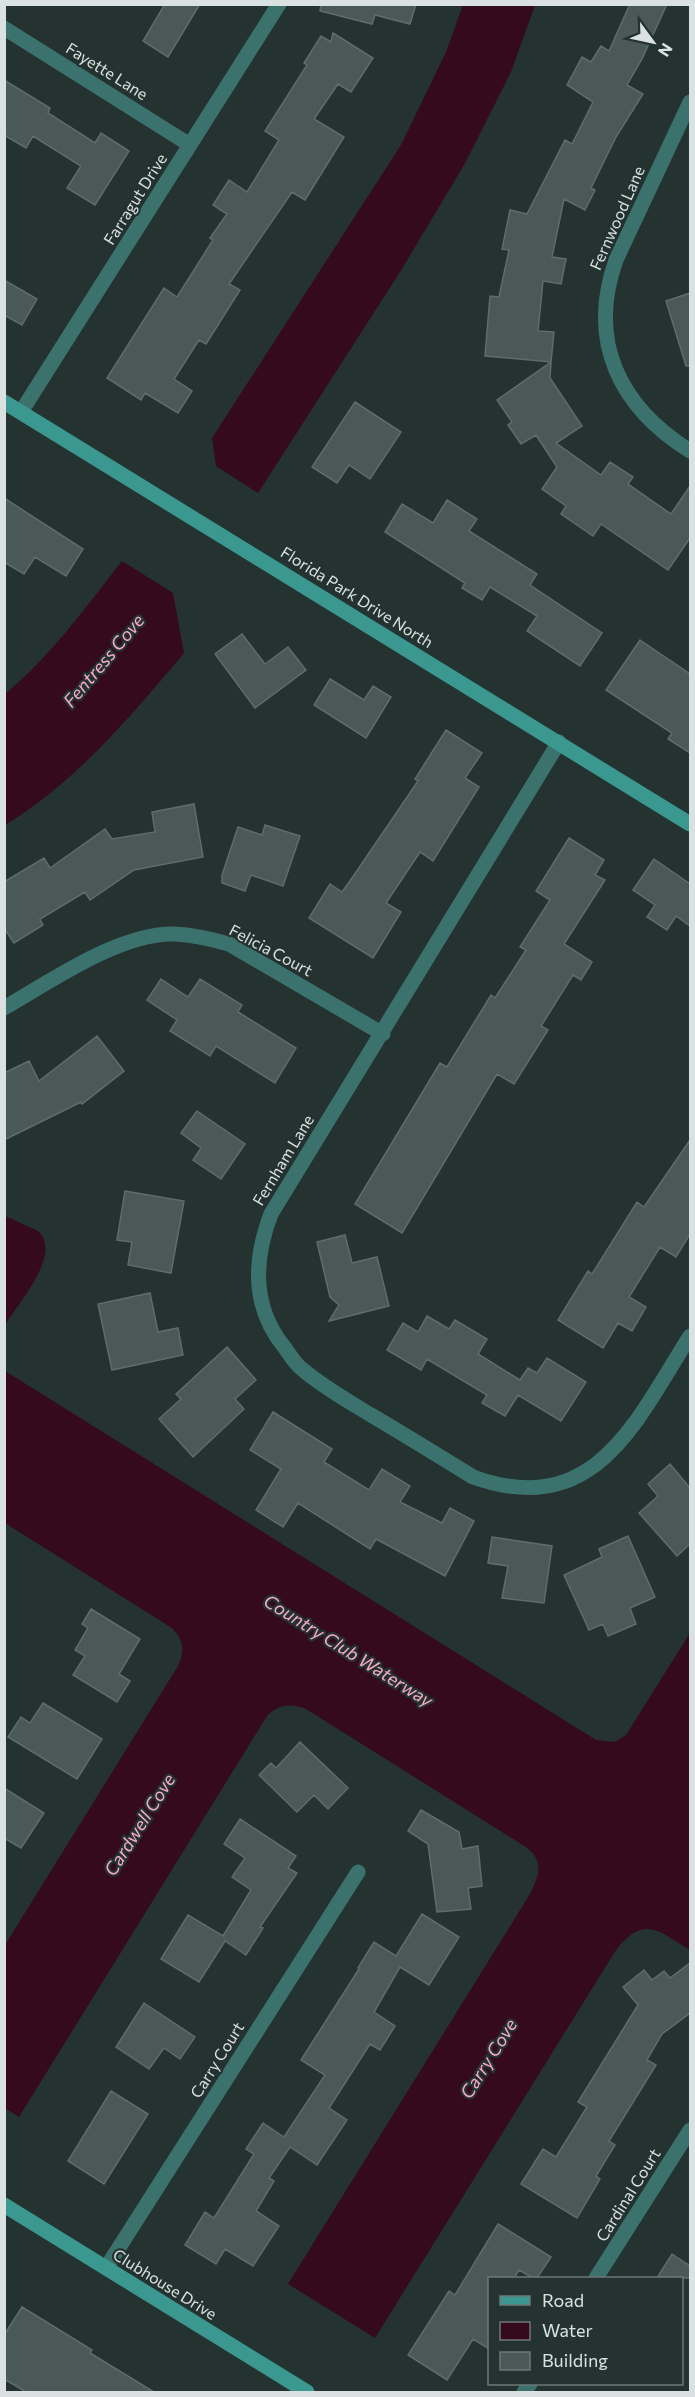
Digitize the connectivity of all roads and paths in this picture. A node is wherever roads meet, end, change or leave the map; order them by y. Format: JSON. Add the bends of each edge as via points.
{"nodes":[{"id":1,"x":279,"y":4,"type":"edge"},
{"id":2,"x":4,"y":28,"type":"edge"},
{"id":3,"x":690,"y":102,"type":"edge"},
{"id":4,"x":190,"y":145,"type":"junction"},
{"id":5,"x":4,"y":402,"type":"edge"},
{"id":6,"x":21,"y":412,"type":"junction"},
{"id":7,"x":690,"y":451,"type":"edge"},
{"id":8,"x":559,"y":742,"type":"junction"},
{"id":9,"x":690,"y":824,"type":"edge"},
{"id":10,"x":4,"y":1008,"type":"edge"},
{"id":11,"x":383,"y":1034,"type":"junction"},
{"id":12,"x":690,"y":1336,"type":"edge"},
{"id":13,"x":358,"y":1872,"type":"dead end"},
{"id":14,"x":690,"y":2130,"type":"edge"},
{"id":15,"x":4,"y":2205,"type":"edge"},
{"id":16,"x":106,"y":2268,"type":"junction"},
{"id":17,"x":598,"y":2277,"type":"edge"},
{"id":18,"x":307,"y":2392,"type":"edge"}],
"edges":[{"from":1,"to":4,"type":"street","name":"Farragut Drive"},
{"from":2,"to":4,"type":"street","name":"Fayette Lane"},
{"from":3,"to":7,"type":"street","name":"Fernwood Lane","via":[[624,239],[609,278],[604,315],[612,359],[625,388],[651,422]]},
{"from":4,"to":6,"type":"street","name":"Farragut Drive"},
{"from":5,"to":6,"type":"street","name":"Florida Park Drive North"},
{"from":6,"to":8,"type":"street","name":"Florida Park Drive North"},
{"from":8,"to":9,"type":"street","name":"Florida Park Drive North"},
{"from":8,"to":11,"type":"street","name":"Fernham Lane"},
{"from":10,"to":11,"type":"street","name":"Felicia Court","via":[[121,944],[173,934],[229,945]]},
{"from":11,"to":12,"type":"street","name":"Fernham Lane","via":[[284,1190],[261,1238],[257,1282],[262,1306],[273,1334],[301,1369],[474,1477],[505,1486],[537,1488],[577,1476],[625,1438]]},
{"from":13,"to":16,"type":"street","name":"Carry Court"},
{"from":14,"to":17,"type":"street","name":"Cardinal Court"},
{"from":15,"to":16,"type":"street","name":"Clubhouse Drive"},
{"from":16,"to":18,"type":"street","name":"Clubhouse Drive"}]}
